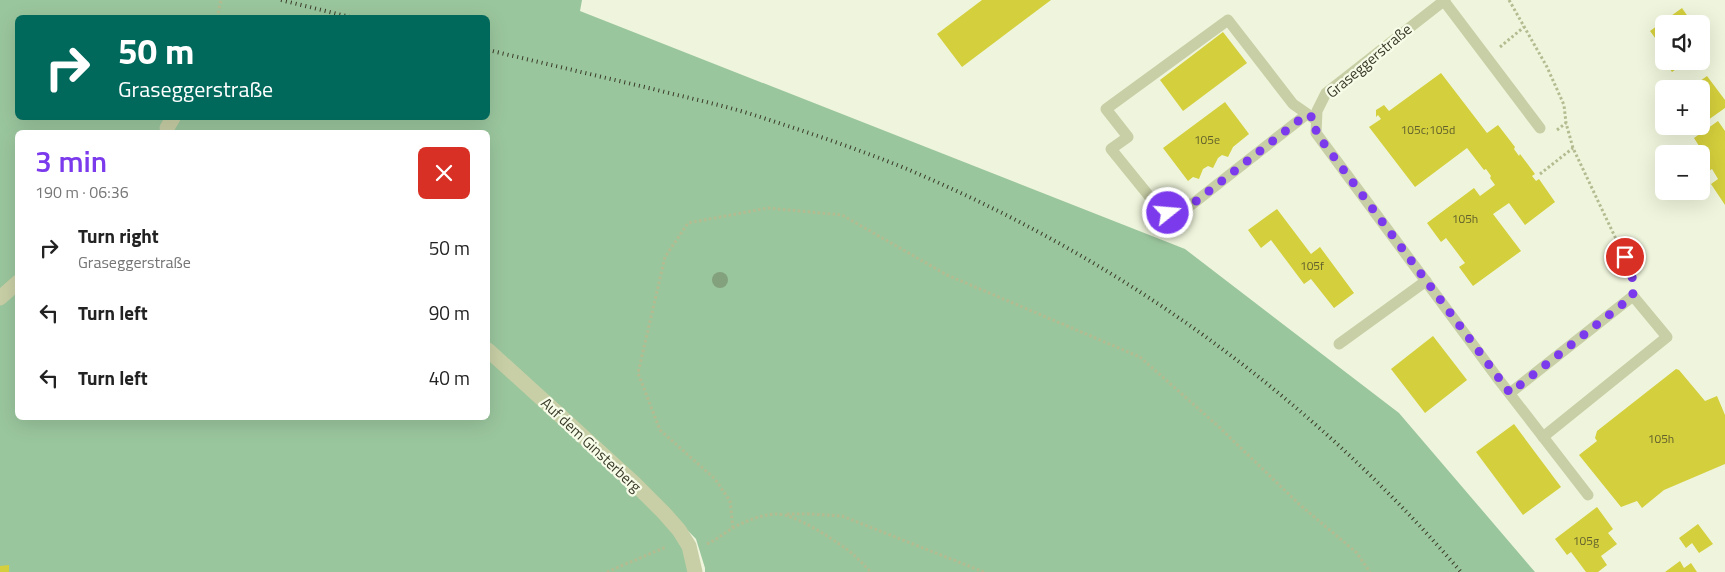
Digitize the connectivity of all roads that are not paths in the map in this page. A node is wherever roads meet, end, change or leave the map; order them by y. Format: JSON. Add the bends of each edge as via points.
{"nodes":[{"id":1,"x":1445,"y":1,"type":"edge"},
{"id":2,"x":1312,"y":117,"type":"junction"},
{"id":3,"x":1540,"y":128,"type":"dead end"},
{"id":4,"x":1426,"y":281,"type":"junction"},
{"id":5,"x":15,"y":285,"type":"edge"},
{"id":6,"x":0,"y":298,"type":"edge"},
{"id":7,"x":1339,"y":344,"type":"dead end"},
{"id":8,"x":490,"y":352,"type":"edge"},
{"id":9,"x":1510,"y":393,"type":"junction"},
{"id":10,"x":1543,"y":437,"type":"junction"},
{"id":11,"x":1588,"y":495,"type":"dead end"},
{"id":12,"x":695,"y":572,"type":"edge"}],
"edges":[{"from":1,"to":2,"type":"lane","name":"Graseggerstraße","via":[[1326,93]]},
{"from":1,"to":3,"type":"lane"},
{"from":2,"to":2,"type":"lane","via":[[1293,104],[1228,20],[1106,109],[1128,137],[1111,150],[1158,207],[1168,213],[1181,213]]},
{"from":2,"to":4,"type":"lane","via":[[1316,133]]},
{"from":4,"to":7,"type":"lane"},
{"from":4,"to":9,"type":"lane"},
{"from":5,"to":6,"type":"street"},
{"from":8,"to":12,"type":"street","name":"Auf dem Ginsterberg","via":[[633,482],[679,530],[689,546]]},
{"from":9,"to":10,"type":"lane"},
{"from":9,"to":10,"type":"lane","via":[[1633,296],[1667,337]]},
{"from":10,"to":11,"type":"lane"}]}
